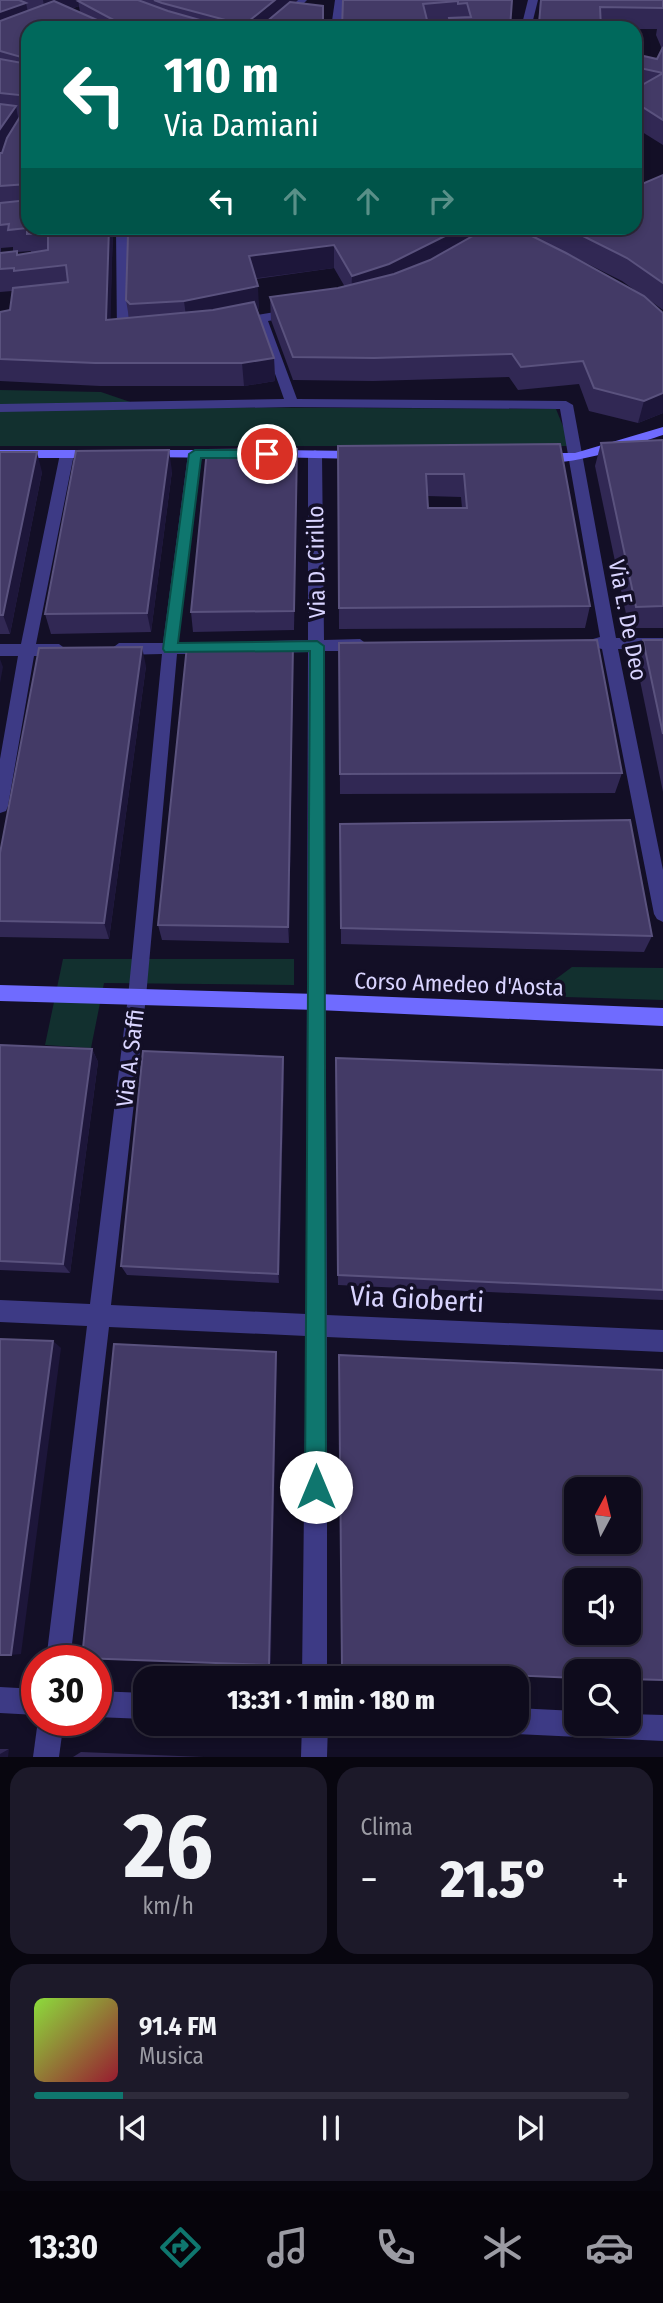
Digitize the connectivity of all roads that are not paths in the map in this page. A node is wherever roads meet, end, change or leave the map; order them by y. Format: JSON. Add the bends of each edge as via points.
{"nodes":[{"id":1,"x":302,"y":0,"type":"edge"},
{"id":2,"x":340,"y":0,"type":"edge"},
{"id":3,"x":533,"y":0,"type":"edge"},
{"id":4,"x":282,"y":21,"type":"edge"},
{"id":5,"x":337,"y":21,"type":"edge"},
{"id":6,"x":528,"y":21,"type":"edge"},
{"id":7,"x":125,"y":235,"type":"edge"},
{"id":8,"x":307,"y":311,"type":"edge"},
{"id":9,"x":261,"y":318,"type":"junction"},
{"id":10,"x":224,"y":325,"type":"edge"},
{"id":11,"x":135,"y":337,"type":"edge"},
{"id":12,"x":292,"y":404,"type":"junction"},
{"id":13,"x":0,"y":408,"type":"edge"},
{"id":14,"x":663,"y":431,"type":"edge"},
{"id":15,"x":0,"y":454,"type":"edge"},
{"id":16,"x":66,"y":454,"type":"junction"},
{"id":17,"x":195,"y":454,"type":"junction"},
{"id":18,"x":315,"y":454,"type":"junction"},
{"id":19,"x":370,"y":455,"type":"edge"},
{"id":20,"x":521,"y":456,"type":"edge"},
{"id":21,"x":575,"y":457,"type":"junction"},
{"id":22,"x":581,"y":643,"type":"edge"},
{"id":23,"x":609,"y":643,"type":"junction"},
{"id":24,"x":663,"y":644,"type":"edge"},
{"id":25,"x":373,"y":645,"type":"edge"},
{"id":26,"x":317,"y":646,"type":"junction"},
{"id":27,"x":250,"y":647,"type":"edge"},
{"id":28,"x":223,"y":648,"type":"edge"},
{"id":29,"x":79,"y":649,"type":"edge"},
{"id":30,"x":105,"y":649,"type":"edge"},
{"id":31,"x":170,"y":649,"type":"junction"},
{"id":32,"x":0,"y":650,"type":"edge"},
{"id":33,"x":27,"y":650,"type":"junction"},
{"id":34,"x":0,"y":806,"type":"edge"},
{"id":35,"x":663,"y":914,"type":"edge"},
{"id":36,"x":0,"y":993,"type":"edge"},
{"id":37,"x":137,"y":997,"type":"junction"},
{"id":38,"x":318,"y":1002,"type":"junction"},
{"id":39,"x":663,"y":1017,"type":"edge"},
{"id":40,"x":0,"y":1311,"type":"edge"},
{"id":41,"x":99,"y":1317,"type":"junction"},
{"id":42,"x":317,"y":1324,"type":"junction"},
{"id":43,"x":663,"y":1341,"type":"edge"},
{"id":44,"x":60,"y":1645,"type":"edge"},
{"id":45,"x":315,"y":1666,"type":"edge"},
{"id":46,"x":0,"y":1700,"type":"edge"},
{"id":47,"x":21,"y":1701,"type":"edge"},
{"id":48,"x":112,"y":1705,"type":"edge"},
{"id":49,"x":133,"y":1706,"type":"edge"},
{"id":50,"x":529,"y":1722,"type":"edge"},
{"id":51,"x":663,"y":1728,"type":"edge"},
{"id":52,"x":49,"y":1736,"type":"edge"},
{"id":53,"x":315,"y":1736,"type":"edge"},
{"id":54,"x":46,"y":1757,"type":"edge"},
{"id":55,"x":314,"y":1757,"type":"edge"}],
"edges":[{"from":1,"to":4,"type":"street"},
{"from":2,"to":5,"type":"street"},
{"from":3,"to":6,"type":"street"},
{"from":7,"to":11,"type":"street","via":[[132,252],[121,296],[123,338]]},
{"from":8,"to":9,"type":"street"},
{"from":9,"to":10,"type":"street"},
{"from":9,"to":12,"type":"street"},
{"from":12,"to":13,"type":"street"},
{"from":12,"to":21,"type":"street","name":"Via E. De Deo","via":[[566,405]]},
{"from":14,"to":21,"type":"street"},
{"from":15,"to":16,"type":"street"},
{"from":16,"to":17,"type":"street"},
{"from":16,"to":33,"type":"street"},
{"from":17,"to":18,"type":"street"},
{"from":17,"to":31,"type":"street","name":"Via A. Saffi"},
{"from":18,"to":19,"type":"street"},
{"from":18,"to":26,"type":"street","name":"Via D. Cirillo"},
{"from":20,"to":21,"type":"street"},
{"from":21,"to":23,"type":"street","name":"Via E. De Deo"},
{"from":22,"to":23,"type":"street"},
{"from":23,"to":24,"type":"street"},
{"from":23,"to":35,"type":"street","name":"Via E. De Deo"},
{"from":25,"to":26,"type":"street"},
{"from":26,"to":27,"type":"street"},
{"from":26,"to":38,"type":"street","name":"Via D. Cirillo"},
{"from":28,"to":31,"type":"street"},
{"from":29,"to":33,"type":"street"},
{"from":30,"to":31,"type":"street"},
{"from":31,"to":37,"type":"street","name":"Via A. Saffi"},
{"from":32,"to":33,"type":"street"},
{"from":33,"to":34,"type":"street"},
{"from":36,"to":37,"type":"street","name":"Corso Amedeo d'Aosta"},
{"from":37,"to":38,"type":"street","name":"Corso Amedeo d'Aosta"},
{"from":37,"to":41,"type":"street","name":"Via A. Saffi"},
{"from":38,"to":39,"type":"street","name":"Corso Amedeo d'Aosta"},
{"from":38,"to":42,"type":"street","name":"Via D. Cirillo"},
{"from":40,"to":41,"type":"street","name":"Via Gioberti"},
{"from":41,"to":42,"type":"street","name":"Via Gioberti"},
{"from":41,"to":44,"type":"street","name":"Via A. Saffi"},
{"from":42,"to":43,"type":"street","name":"Via Gioberti"},
{"from":42,"to":45,"type":"street","name":"Via D. Cirillo"},
{"from":46,"to":47,"type":"street"},
{"from":48,"to":49,"type":"street"},
{"from":50,"to":51,"type":"street"},
{"from":52,"to":54,"type":"street"},
{"from":53,"to":55,"type":"street"}]}
